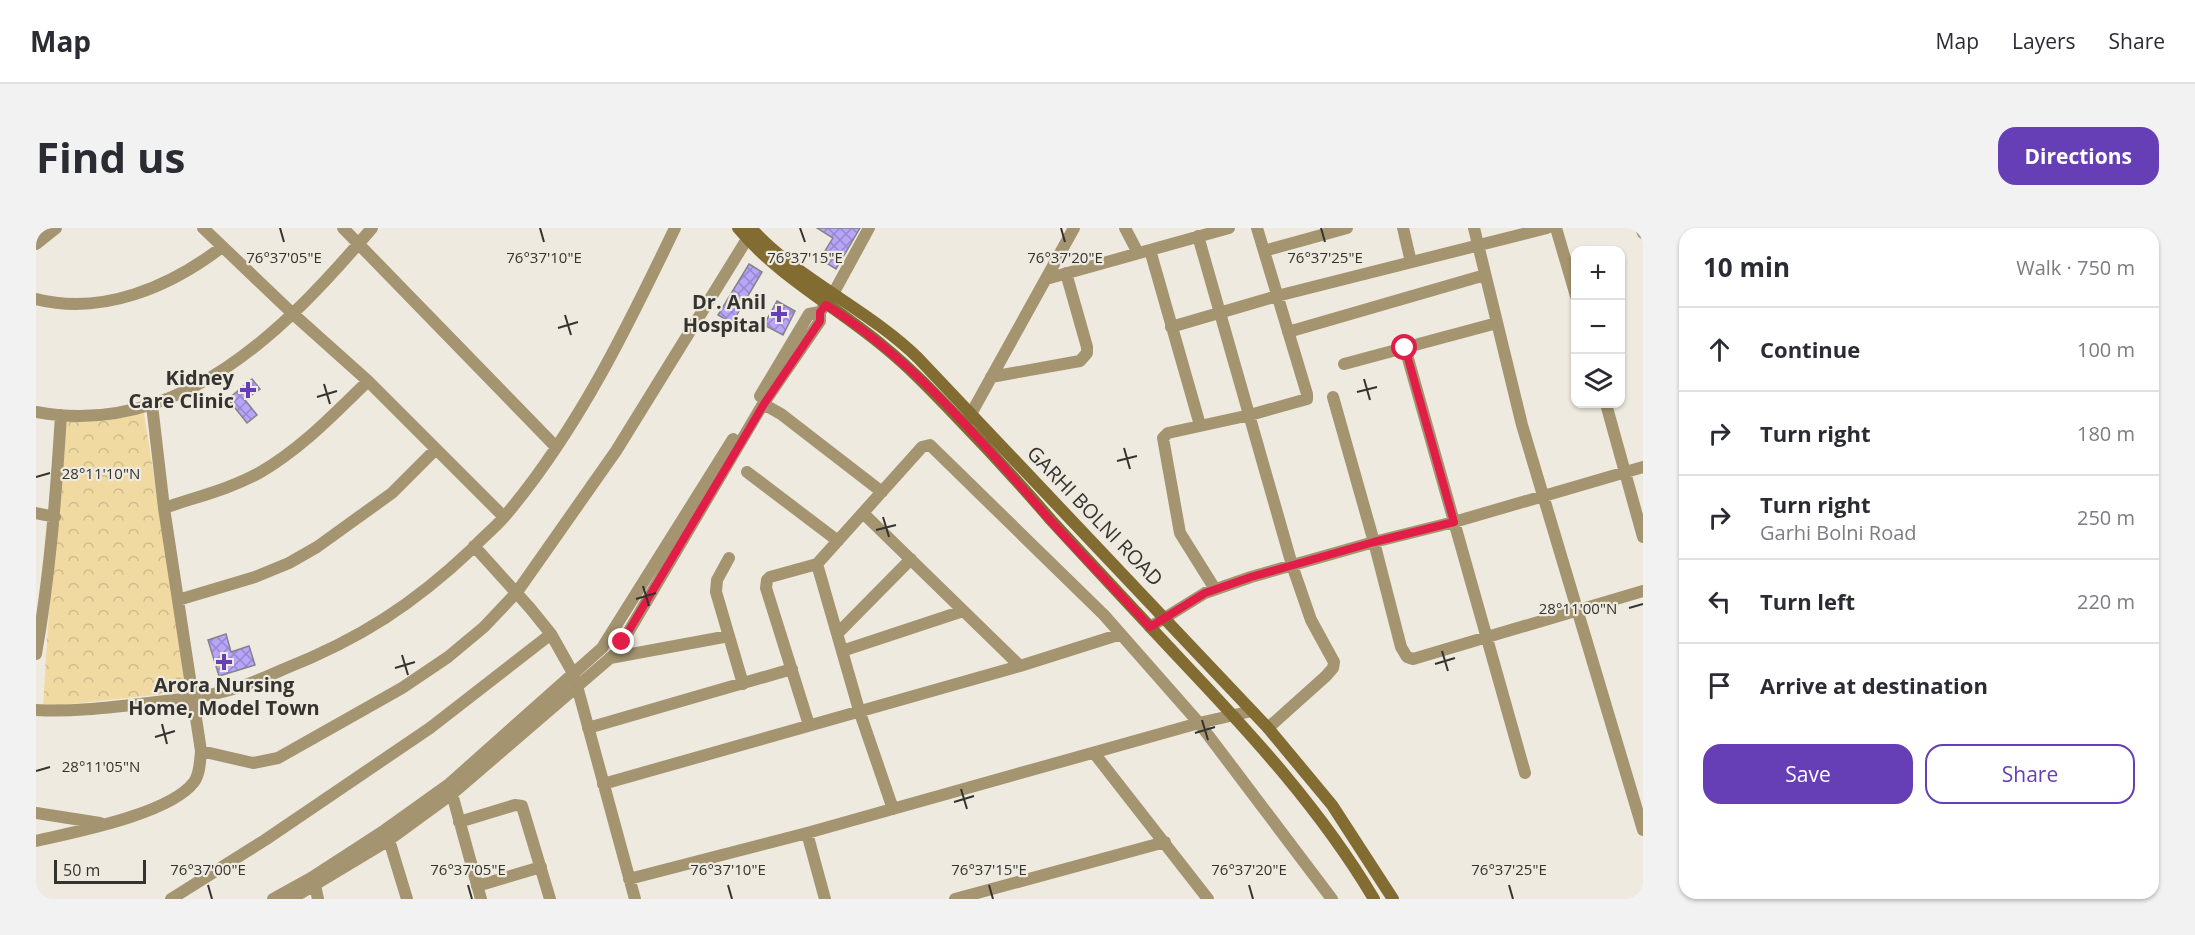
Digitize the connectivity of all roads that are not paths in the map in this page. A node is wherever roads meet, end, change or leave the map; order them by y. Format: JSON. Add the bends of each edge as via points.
{"nodes":[{"id":1,"x":56,"y":228,"type":"edge"},
{"id":2,"x":203,"y":228,"type":"edge"},
{"id":3,"x":343,"y":228,"type":"edge"},
{"id":4,"x":372,"y":228,"type":"edge"},
{"id":5,"x":675,"y":228,"type":"edge"},
{"id":6,"x":738,"y":228,"type":"edge"},
{"id":7,"x":869,"y":228,"type":"edge"},
{"id":8,"x":1074,"y":228,"type":"edge"},
{"id":9,"x":1125,"y":228,"type":"edge"},
{"id":10,"x":1178,"y":228,"type":"edge"},
{"id":11,"x":1229,"y":228,"type":"edge"},
{"id":12,"x":1257,"y":228,"type":"edge"},
{"id":13,"x":1347,"y":228,"type":"edge"},
{"id":14,"x":1403,"y":228,"type":"edge"},
{"id":15,"x":1474,"y":228,"type":"edge"},
{"id":16,"x":1547,"y":228,"type":"edge"},
{"id":17,"x":1556,"y":228,"type":"edge"},
{"id":18,"x":1641,"y":228,"type":"edge"},
{"id":19,"x":750,"y":232,"type":"edge"},
{"id":20,"x":1520,"y":232,"type":"edge"},
{"id":21,"x":1643,"y":233,"type":"edge"},
{"id":22,"x":1198,"y":237,"type":"junction"},
{"id":23,"x":1181,"y":242,"type":"junction"},
{"id":24,"x":36,"y":244,"type":"edge"},
{"id":25,"x":359,"y":244,"type":"junction"},
{"id":26,"x":1478,"y":244,"type":"junction"},
{"id":27,"x":222,"y":247,"type":"junction"},
{"id":28,"x":1150,"y":250,"type":"junction"},
{"id":29,"x":1264,"y":251,"type":"junction"},
{"id":30,"x":1138,"y":253,"type":"junction"},
{"id":31,"x":1412,"y":262,"type":"junction"},
{"id":32,"x":1066,"y":273,"type":"junction"},
{"id":33,"x":1485,"y":275,"type":"junction"},
{"id":34,"x":1046,"y":279,"type":"junction"},
{"id":35,"x":1571,"y":282,"type":"edge"},
{"id":36,"x":833,"y":294,"type":"junction"},
{"id":37,"x":1278,"y":296,"type":"junction"},
{"id":38,"x":36,"y":299,"type":"edge"},
{"id":39,"x":823,"y":309,"type":"junction"},
{"id":40,"x":292,"y":313,"type":"junction"},
{"id":41,"x":1220,"y":313,"type":"junction"},
{"id":42,"x":1497,"y":323,"type":"junction"},
{"id":43,"x":1172,"y":327,"type":"junction"},
{"id":44,"x":1288,"y":332,"type":"junction"},
{"id":45,"x":1405,"y":348,"type":"junction"},
{"id":46,"x":1344,"y":364,"type":"dead end"},
{"id":47,"x":991,"y":377,"type":"junction"},
{"id":48,"x":368,"y":381,"type":"junction"},
{"id":49,"x":1333,"y":397,"type":"dead end"},
{"id":50,"x":764,"y":404,"type":"junction"},
{"id":51,"x":152,"y":405,"type":"junction"},
{"id":52,"x":1607,"y":408,"type":"edge"},
{"id":53,"x":36,"y":412,"type":"edge"},
{"id":54,"x":61,"y":415,"type":"junction"},
{"id":55,"x":1250,"y":415,"type":"junction"},
{"id":56,"x":968,"y":419,"type":"junction"},
{"id":57,"x":1200,"y":425,"type":"junction"},
{"id":58,"x":556,"y":447,"type":"junction"},
{"id":59,"x":435,"y":450,"type":"junction"},
{"id":60,"x":1643,"y":467,"type":"edge"},
{"id":61,"x":747,"y":472,"type":"dead end"},
{"id":62,"x":1626,"y":472,"type":"junction"},
{"id":63,"x":882,"y":492,"type":"junction"},
{"id":64,"x":1544,"y":497,"type":"junction"},
{"id":65,"x":164,"y":508,"type":"junction"},
{"id":66,"x":36,"y":513,"type":"edge"},
{"id":67,"x":863,"y":513,"type":"junction"},
{"id":68,"x":55,"y":517,"type":"junction"},
{"id":69,"x":504,"y":517,"type":"junction"},
{"id":70,"x":1454,"y":522,"type":"junction"},
{"id":71,"x":1643,"y":537,"type":"edge"},
{"id":72,"x":838,"y":541,"type":"junction"},
{"id":73,"x":1374,"y":542,"type":"junction"},
{"id":74,"x":474,"y":546,"type":"junction"},
{"id":75,"x":729,"y":558,"type":"dead end"},
{"id":76,"x":911,"y":559,"type":"junction"},
{"id":77,"x":817,"y":564,"type":"junction"},
{"id":78,"x":1292,"y":565,"type":"junction"},
{"id":79,"x":1215,"y":589,"type":"junction"},
{"id":80,"x":1643,"y":591,"type":"edge"},
{"id":81,"x":517,"y":592,"type":"junction"},
{"id":82,"x":178,"y":600,"type":"junction"},
{"id":83,"x":40,"y":609,"type":"edge"},
{"id":84,"x":1577,"y":610,"type":"junction"},
{"id":85,"x":963,"y":611,"type":"junction"},
{"id":86,"x":1164,"y":617,"type":"junction"},
{"id":87,"x":1150,"y":627,"type":"junction"},
{"id":88,"x":551,"y":634,"type":"junction"},
{"id":89,"x":837,"y":634,"type":"junction"},
{"id":90,"x":1121,"y":634,"type":"junction"},
{"id":91,"x":729,"y":636,"type":"junction"},
{"id":92,"x":1486,"y":637,"type":"junction"},
{"id":93,"x":842,"y":651,"type":"junction"},
{"id":94,"x":36,"y":654,"type":"edge"},
{"id":95,"x":610,"y":658,"type":"junction"},
{"id":96,"x":1020,"y":666,"type":"junction"},
{"id":97,"x":792,"y":669,"type":"junction"},
{"id":98,"x":576,"y":680,"type":"junction"},
{"id":99,"x":742,"y":684,"type":"junction"},
{"id":100,"x":194,"y":698,"type":"junction"},
{"id":101,"x":36,"y":710,"type":"edge"},
{"id":102,"x":860,"y":710,"type":"junction"},
{"id":103,"x":1252,"y":711,"type":"junction"},
{"id":104,"x":1233,"y":715,"type":"junction"},
{"id":105,"x":1199,"y":723,"type":"junction"},
{"id":106,"x":808,"y":725,"type":"junction"},
{"id":107,"x":588,"y":728,"type":"junction"},
{"id":108,"x":1268,"y":728,"type":"junction"},
{"id":109,"x":201,"y":751,"type":"junction"},
{"id":110,"x":1094,"y":753,"type":"junction"},
{"id":111,"x":1525,"y":773,"type":"dead end"},
{"id":112,"x":603,"y":784,"type":"junction"},
{"id":113,"x":452,"y":794,"type":"junction"},
{"id":114,"x":893,"y":809,"type":"junction"},
{"id":115,"x":36,"y":813,"type":"edge"},
{"id":116,"x":459,"y":822,"type":"junction"},
{"id":117,"x":106,"y":824,"type":"junction"},
{"id":118,"x":1642,"y":825,"type":"edge"},
{"id":119,"x":807,"y":833,"type":"junction"},
{"id":120,"x":389,"y":840,"type":"junction"},
{"id":121,"x":36,"y":841,"type":"edge"},
{"id":122,"x":1165,"y":842,"type":"junction"},
{"id":123,"x":541,"y":867,"type":"junction"},
{"id":124,"x":630,"y":879,"type":"junction"},
{"id":125,"x":315,"y":885,"type":"junction"},
{"id":126,"x":477,"y":886,"type":"junction"},
{"id":127,"x":171,"y":899,"type":"edge"},
{"id":128,"x":273,"y":899,"type":"edge"},
{"id":129,"x":291,"y":899,"type":"edge"},
{"id":130,"x":318,"y":899,"type":"edge"},
{"id":131,"x":407,"y":899,"type":"edge"},
{"id":132,"x":481,"y":899,"type":"edge"},
{"id":133,"x":550,"y":899,"type":"edge"},
{"id":134,"x":635,"y":899,"type":"edge"},
{"id":135,"x":825,"y":899,"type":"edge"},
{"id":136,"x":955,"y":899,"type":"edge"},
{"id":137,"x":1208,"y":899,"type":"edge"},
{"id":138,"x":1332,"y":899,"type":"edge"},
{"id":139,"x":1374,"y":899,"type":"edge"},
{"id":140,"x":1393,"y":899,"type":"edge"}],
"edges":[{"from":1,"to":24,"type":"street"},
{"from":2,"to":27,"type":"street"},
{"from":3,"to":25,"type":"street"},
{"from":4,"to":25,"type":"street"},
{"from":5,"to":58,"type":"street","via":[[613,352]]},
{"from":6,"to":19,"type":"main road","name":"GARHI BOLNI ROAD"},
{"from":7,"to":36,"type":"street"},
{"from":8,"to":34,"type":"street"},
{"from":9,"to":30,"type":"street"},
{"from":10,"to":23,"type":"street"},
{"from":11,"to":22,"type":"street"},
{"from":12,"to":29,"type":"street"},
{"from":13,"to":29,"type":"street"},
{"from":14,"to":31,"type":"street"},
{"from":15,"to":26,"type":"street"},
{"from":16,"to":20,"type":"street"},
{"from":17,"to":35,"type":"street"},
{"from":18,"to":21,"type":"street"},
{"from":19,"to":36,"type":"main road","name":"GARHI BOLNI ROAD"},
{"from":19,"to":39,"type":"main road","name":"GARHI BOLNI ROAD"},
{"from":19,"to":81,"type":"street","via":[[616,452]]},
{"from":20,"to":26,"type":"street"},
{"from":22,"to":23,"type":"street"},
{"from":22,"to":41,"type":"street"},
{"from":23,"to":28,"type":"street"},
{"from":25,"to":40,"type":"street"},
{"from":25,"to":58,"type":"street"},
{"from":26,"to":31,"type":"street"},
{"from":26,"to":33,"type":"street"},
{"from":27,"to":38,"type":"street","via":[[159,286],[128,296],[76,305]]},
{"from":27,"to":40,"type":"street"},
{"from":28,"to":30,"type":"street"},
{"from":28,"to":43,"type":"street"},
{"from":29,"to":37,"type":"street"},
{"from":30,"to":32,"type":"street"},
{"from":31,"to":37,"type":"street"},
{"from":32,"to":34,"type":"street"},
{"from":32,"to":47,"type":"street","via":[[1087,347],[1084,358]]},
{"from":33,"to":42,"type":"street"},
{"from":33,"to":44,"type":"street"},
{"from":34,"to":47,"type":"street"},
{"from":36,"to":39,"type":"street"},
{"from":36,"to":56,"type":"main road","name":"GARHI BOLNI ROAD","via":[[900,341]]},
{"from":37,"to":41,"type":"street"},
{"from":37,"to":44,"type":"street"},
{"from":39,"to":50,"type":"street","via":[[820,321]]},
{"from":39,"to":56,"type":"main road","name":"GARHI BOLNI ROAD","via":[[852,321]]},
{"from":39,"to":98,"type":"street","via":[[810,314],[614,633]]},
{"from":40,"to":48,"type":"street"},
{"from":40,"to":51,"type":"street","via":[[239,361]]},
{"from":41,"to":43,"type":"street"},
{"from":41,"to":55,"type":"street"},
{"from":42,"to":45,"type":"street"},
{"from":42,"to":64,"type":"street"},
{"from":43,"to":57,"type":"street"},
{"from":44,"to":55,"type":"street","via":[[1307,399]]},
{"from":45,"to":46,"type":"street"},
{"from":45,"to":70,"type":"street"},
{"from":47,"to":56,"type":"street"},
{"from":48,"to":59,"type":"street"},
{"from":48,"to":65,"type":"street","via":[[280,460],[221,490]]},
{"from":49,"to":73,"type":"street"},
{"from":50,"to":63,"type":"street"},
{"from":50,"to":95,"type":"street"},
{"from":51,"to":54,"type":"street","via":[[125,413]]},
{"from":51,"to":65,"type":"street"},
{"from":52,"to":62,"type":"street"},
{"from":53,"to":54,"type":"street"},
{"from":54,"to":68,"type":"street"},
{"from":55,"to":57,"type":"street"},
{"from":55,"to":78,"type":"street"},
{"from":56,"to":86,"type":"main road","name":"GARHI BOLNI ROAD"},
{"from":56,"to":87,"type":"main road","name":"GARHI BOLNI ROAD"},
{"from":57,"to":79,"type":"street","via":[[1168,433],[1162,443],[1180,532]]},
{"from":58,"to":69,"type":"street"},
{"from":59,"to":69,"type":"street"},
{"from":59,"to":82,"type":"street","via":[[392,493],[317,547],[255,577]]},
{"from":60,"to":62,"type":"street"},
{"from":61,"to":72,"type":"street"},
{"from":62,"to":64,"type":"street"},
{"from":62,"to":71,"type":"street"},
{"from":63,"to":67,"type":"street"},
{"from":63,"to":90,"type":"street","via":[[922,447],[934,447]]},
{"from":64,"to":70,"type":"street"},
{"from":64,"to":84,"type":"street"},
{"from":65,"to":82,"type":"street"},
{"from":66,"to":68,"type":"street"},
{"from":67,"to":72,"type":"street"},
{"from":67,"to":76,"type":"street"},
{"from":68,"to":83,"type":"street"},
{"from":69,"to":74,"type":"street"},
{"from":70,"to":73,"type":"street"},
{"from":70,"to":92,"type":"street"},
{"from":72,"to":77,"type":"street"},
{"from":73,"to":78,"type":"street"},
{"from":73,"to":92,"type":"street","via":[[1401,647],[1407,657],[1413,659]]},
{"from":74,"to":81,"type":"street"},
{"from":74,"to":100,"type":"street","via":[[387,619],[326,652],[234,689]]},
{"from":75,"to":91,"type":"street","via":[[715,586]]},
{"from":76,"to":85,"type":"street"},
{"from":76,"to":89,"type":"street"},
{"from":77,"to":89,"type":"street"},
{"from":77,"to":97,"type":"street","via":[[770,577],[766,583]]},
{"from":78,"to":79,"type":"street"},
{"from":78,"to":108,"type":"street","via":[[1311,620],[1334,662],[1326,676]]},
{"from":79,"to":86,"type":"street"},
{"from":80,"to":84,"type":"street"},
{"from":81,"to":88,"type":"street"},
{"from":81,"to":109,"type":"street","via":[[448,657],[402,688],[278,758],[253,763]]},
{"from":82,"to":100,"type":"street"},
{"from":83,"to":94,"type":"street"},
{"from":84,"to":92,"type":"street"},
{"from":84,"to":118,"type":"street"},
{"from":85,"to":93,"type":"street"},
{"from":85,"to":96,"type":"street"},
{"from":86,"to":87,"type":"street"},
{"from":86,"to":103,"type":"main road","name":"GARHI BOLNI ROAD"},
{"from":87,"to":104,"type":"main road","name":"GARHI BOLNI ROAD"},
{"from":88,"to":98,"type":"street"},
{"from":88,"to":127,"type":"street","via":[[430,728]]},
{"from":89,"to":93,"type":"street"},
{"from":90,"to":96,"type":"street"},
{"from":90,"to":105,"type":"street"},
{"from":91,"to":95,"type":"street"},
{"from":91,"to":99,"type":"street"},
{"from":92,"to":111,"type":"street"},
{"from":93,"to":102,"type":"street"},
{"from":95,"to":98,"type":"street"},
{"from":96,"to":102,"type":"street"},
{"from":97,"to":99,"type":"street"},
{"from":97,"to":106,"type":"street"},
{"from":98,"to":107,"type":"street"},
{"from":98,"to":113,"type":"street"},
{"from":98,"to":128,"type":"street","via":[[448,784],[375,836]]},
{"from":99,"to":107,"type":"street"},
{"from":100,"to":101,"type":"street","via":[[104,708]]},
{"from":100,"to":109,"type":"street"},
{"from":102,"to":106,"type":"street"},
{"from":102,"to":114,"type":"street"},
{"from":103,"to":104,"type":"street"},
{"from":103,"to":108,"type":"main road","name":"GARHI BOLNI ROAD"},
{"from":104,"to":105,"type":"street"},
{"from":104,"to":139,"type":"main road","name":"GARHI BOLNI ROAD","via":[[1312,806]]},
{"from":105,"to":110,"type":"street"},
{"from":105,"to":138,"type":"street"},
{"from":106,"to":112,"type":"street"},
{"from":107,"to":112,"type":"street"},
{"from":108,"to":140,"type":"main road","name":"GARHI BOLNI ROAD","via":[[1332,805]]},
{"from":109,"to":117,"type":"street","via":[[199,772],[186,790],[155,807]]},
{"from":110,"to":114,"type":"street"},
{"from":110,"to":122,"type":"street"},
{"from":112,"to":124,"type":"street"},
{"from":113,"to":116,"type":"street"},
{"from":113,"to":120,"type":"street"},
{"from":114,"to":119,"type":"street"},
{"from":115,"to":117,"type":"street"},
{"from":116,"to":123,"type":"street","via":[[522,806]]},
{"from":116,"to":126,"type":"street"},
{"from":117,"to":121,"type":"street"},
{"from":119,"to":124,"type":"street"},
{"from":119,"to":135,"type":"street"},
{"from":120,"to":125,"type":"street"},
{"from":120,"to":131,"type":"street"},
{"from":122,"to":136,"type":"street"},
{"from":122,"to":137,"type":"street"},
{"from":123,"to":126,"type":"street"},
{"from":123,"to":133,"type":"street"},
{"from":124,"to":134,"type":"street"},
{"from":125,"to":129,"type":"street"},
{"from":125,"to":130,"type":"street"},
{"from":126,"to":132,"type":"street"}]}
